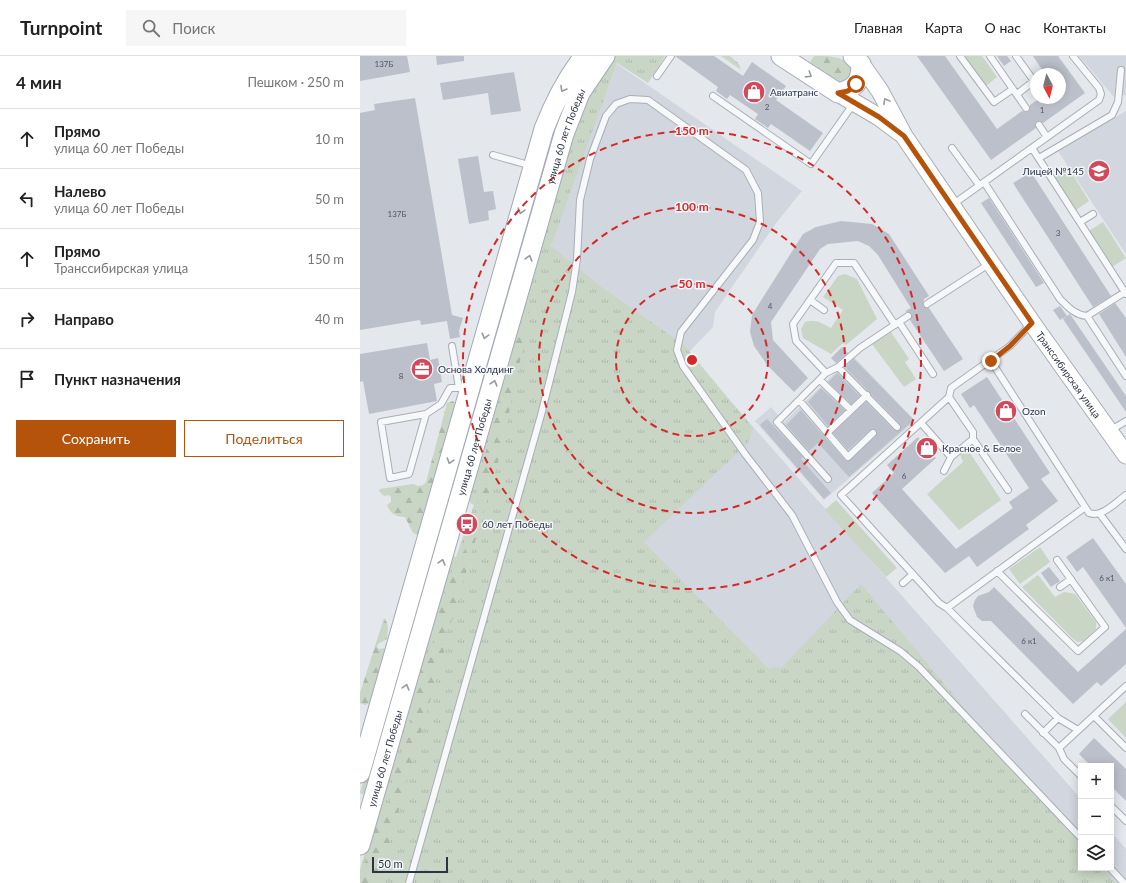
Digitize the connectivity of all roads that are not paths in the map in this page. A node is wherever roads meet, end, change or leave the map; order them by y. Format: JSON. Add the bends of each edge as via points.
{"nodes":[{"id":1,"x":584,"y":56,"type":"edge"},
{"id":2,"x":605,"y":56,"type":"edge"},
{"id":3,"x":671,"y":56,"type":"edge"},
{"id":4,"x":781,"y":56,"type":"edge"},
{"id":5,"x":960,"y":56,"type":"edge"},
{"id":6,"x":990,"y":56,"type":"edge"},
{"id":7,"x":1016,"y":56,"type":"edge"},
{"id":8,"x":1073,"y":56,"type":"edge"},
{"id":9,"x":857,"y":60,"type":"edge"},
{"id":10,"x":1121,"y":70,"type":"dead end"},
{"id":11,"x":658,"y":76,"type":"dead end"},
{"id":12,"x":1015,"y":91,"type":"junction"},
{"id":13,"x":838,"y":93,"type":"junction"},
{"id":14,"x":712,"y":96,"type":"dead end"},
{"id":15,"x":855,"y":102,"type":"junction"},
{"id":16,"x":1026,"y":108,"type":"dead end"},
{"id":17,"x":1039,"y":125,"type":"dead end"},
{"id":18,"x":904,"y":136,"type":"junction"},
{"id":19,"x":1047,"y":137,"type":"junction"},
{"id":20,"x":952,"y":148,"type":"dead end"},
{"id":21,"x":1032,"y":148,"type":"junction"},
{"id":22,"x":493,"y":155,"type":"dead end"},
{"id":23,"x":1039,"y":158,"type":"junction"},
{"id":24,"x":533,"y":166,"type":"junction"},
{"id":25,"x":982,"y":184,"type":"junction"},
{"id":26,"x":952,"y":205,"type":"junction"},
{"id":27,"x":1093,"y":214,"type":"dead end"},
{"id":28,"x":1080,"y":222,"type":"junction"},
{"id":29,"x":991,"y":262,"type":"junction"},
{"id":30,"x":501,"y":278,"type":"junction"},
{"id":31,"x":522,"y":284,"type":"junction"},
{"id":32,"x":1125,"y":293,"type":"edge"},
{"id":33,"x":810,"y":300,"type":"junction"},
{"id":34,"x":927,"y":304,"type":"dead end"},
{"id":35,"x":824,"y":310,"type":"dead end"},
{"id":36,"x":908,"y":316,"type":"dead end"},
{"id":37,"x":1087,"y":316,"type":"junction"},
{"id":38,"x":1032,"y":323,"type":"junction"},
{"id":39,"x":897,"y":324,"type":"junction"},
{"id":40,"x":452,"y":346,"type":"dead end"},
{"id":41,"x":991,"y":361,"type":"junction"},
{"id":42,"x":838,"y":367,"type":"junction"},
{"id":43,"x":826,"y":373,"type":"junction"},
{"id":44,"x":933,"y":374,"type":"dead end"},
{"id":45,"x":1126,"y":376,"type":"edge"},
{"id":46,"x":820,"y":380,"type":"junction"},
{"id":47,"x":465,"y":390,"type":"junction"},
{"id":48,"x":867,"y":395,"type":"junction"},
{"id":49,"x":949,"y":398,"type":"junction"},
{"id":50,"x":799,"y":400,"type":"junction"},
{"id":51,"x":851,"y":410,"type":"junction"},
{"id":52,"x":426,"y":414,"type":"junction"},
{"id":53,"x":1126,"y":421,"type":"edge"},
{"id":54,"x":921,"y":423,"type":"junction"},
{"id":55,"x":897,"y":427,"type":"dead end"},
{"id":56,"x":1109,"y":431,"type":"junction"},
{"id":57,"x":827,"y":433,"type":"junction"},
{"id":58,"x":873,"y":433,"type":"dead end"},
{"id":59,"x":973,"y":438,"type":"junction"},
{"id":60,"x":1126,"y":455,"type":"edge"},
{"id":61,"x":951,"y":457,"type":"junction"},
{"id":62,"x":944,"y":471,"type":"dead end"},
{"id":63,"x":828,"y":479,"type":"dead end"},
{"id":64,"x":1008,"y":490,"type":"dead end"},
{"id":65,"x":1126,"y":495,"type":"edge"},
{"id":66,"x":1084,"y":508,"type":"junction"},
{"id":67,"x":1100,"y":514,"type":"junction"},
{"id":68,"x":1126,"y":549,"type":"edge"},
{"id":69,"x":1057,"y":560,"type":"dead end"},
{"id":70,"x":997,"y":571,"type":"junction"},
{"id":71,"x":913,"y":574,"type":"junction"},
{"id":72,"x":1071,"y":579,"type":"junction"},
{"id":73,"x":903,"y":583,"type":"dead end"},
{"id":74,"x":1060,"y":587,"type":"dead end"},
{"id":75,"x":947,"y":608,"type":"junction"},
{"id":76,"x":402,"y":627,"type":"junction"},
{"id":77,"x":421,"y":633,"type":"junction"},
{"id":78,"x":1126,"y":686,"type":"edge"},
{"id":79,"x":1025,"y":714,"type":"dead end"},
{"id":80,"x":1094,"y":716,"type":"junction"},
{"id":81,"x":1058,"y":718,"type":"junction"},
{"id":82,"x":1078,"y":730,"type":"junction"},
{"id":83,"x":1043,"y":733,"type":"junction"},
{"id":84,"x":1059,"y":748,"type":"junction"},
{"id":85,"x":1126,"y":748,"type":"edge"},
{"id":86,"x":360,"y":773,"type":"edge"},
{"id":87,"x":1078,"y":773,"type":"edge"},
{"id":88,"x":1114,"y":809,"type":"edge"},
{"id":89,"x":1126,"y":821,"type":"edge"},
{"id":90,"x":1078,"y":835,"type":"edge"},
{"id":91,"x":360,"y":845,"type":"edge"},
{"id":92,"x":1113,"y":871,"type":"edge"},
{"id":93,"x":409,"y":883,"type":"edge"},
{"id":94,"x":1124,"y":883,"type":"edge"}],
"edges":[{"from":1,"to":24,"type":"main road","name":"улица 60 лет Победы","one_way":true,"via":[[552,108]]},
{"from":31,"to":2,"type":"main road","name":"улица 60 лет Победы","one_way":true,"via":[[571,114],[580,93]]},
{"from":3,"to":11,"type":"lane"},
{"from":4,"to":13,"type":"main road","one_way":true},
{"from":5,"to":12,"type":"lane","via":[[994,102]]},
{"from":6,"to":12,"type":"lane"},
{"from":7,"to":12,"type":"lane","via":[[1034,81]]},
{"from":8,"to":19,"type":"lane","via":[[1094,81],[1101,94],[1099,100]]},
{"from":9,"to":13,"type":"main road","via":[[861,75],[856,84],[848,91]]},
{"from":18,"to":9,"type":"main road","one_way":true,"via":[[880,91]]},
{"from":10,"to":23,"type":"lane","via":[[1118,102],[1112,115]]},
{"from":12,"to":16,"type":"lane"},
{"from":13,"to":15,"type":"main road"},
{"from":14,"to":15,"type":"lane","via":[[811,164]]},
{"from":15,"to":18,"type":"main road"},
{"from":17,"to":19,"type":"lane"},
{"from":18,"to":26,"type":"main road","name":"Транссибирская улица"},
{"from":19,"to":21,"type":"lane"},
{"from":20,"to":25,"type":"lane"},
{"from":21,"to":23,"type":"lane"},
{"from":21,"to":25,"type":"lane"},
{"from":22,"to":24,"type":"lane"},
{"from":23,"to":28,"type":"lane"},
{"from":24,"to":30,"type":"main road","name":"улица 60 лет Победы","one_way":true},
{"from":25,"to":26,"type":"lane"},
{"from":25,"to":37,"type":"lane","via":[[1060,299],[1072,311]]},
{"from":26,"to":29,"type":"main road","name":"Транссибирская улица"},
{"from":27,"to":28,"type":"lane"},
{"from":28,"to":32,"type":"lane"},
{"from":29,"to":34,"type":"lane"},
{"from":29,"to":38,"type":"main road","name":"Транссибирская улица"},
{"from":30,"to":31,"type":"main road"},
{"from":30,"to":47,"type":"main road","name":"улица 60 лет Победы","one_way":true},
{"from":77,"to":31,"type":"main road","name":"улица 60 лет Победы","one_way":true},
{"from":32,"to":37,"type":"lane"},
{"from":33,"to":35,"type":"lane"},
{"from":33,"to":39,"type":"lane","via":[[836,263],[854,263]]},
{"from":33,"to":43,"type":"lane","via":[[793,324],[796,342]]},
{"from":36,"to":39,"type":"lane"},
{"from":37,"to":45,"type":"lane"},
{"from":38,"to":41,"type":"lane"},
{"from":38,"to":56,"type":"main road","name":"Транссибирская улица"},
{"from":39,"to":42,"type":"lane","via":[[860,348]]},
{"from":39,"to":44,"type":"lane"},
{"from":40,"to":47,"type":"lane"},
{"from":41,"to":49,"type":"lane","via":[[951,388]]},
{"from":41,"to":66,"type":"lane"},
{"from":42,"to":43,"type":"lane"},
{"from":42,"to":48,"type":"lane"},
{"from":43,"to":46,"type":"lane"},
{"from":46,"to":50,"type":"lane"},
{"from":46,"to":51,"type":"lane"},
{"from":47,"to":52,"type":"lane","via":[[450,388],[441,404]]},
{"from":47,"to":76,"type":"main road","name":"улица 60 лет Победы","one_way":true},
{"from":48,"to":51,"type":"lane"},
{"from":48,"to":55,"type":"lane"},
{"from":49,"to":54,"type":"lane"},
{"from":49,"to":59,"type":"lane","via":[[973,432]]},
{"from":50,"to":57,"type":"lane"},
{"from":50,"to":63,"type":"lane","via":[[777,422]]},
{"from":51,"to":57,"type":"lane"},
{"from":52,"to":52,"type":"lane","via":[[381,422],[390,478],[409,474]]},
{"from":53,"to":56,"type":"lane"},
{"from":54,"to":61,"type":"lane"},
{"from":54,"to":71,"type":"lane","via":[[841,495]]},
{"from":56,"to":60,"type":"main road","name":"Транссибирская улица"},
{"from":57,"to":58,"type":"lane","via":[[848,456]]},
{"from":59,"to":61,"type":"lane"},
{"from":59,"to":64,"type":"lane"},
{"from":61,"to":62,"type":"lane"},
{"from":65,"to":67,"type":"lane"},
{"from":66,"to":67,"type":"lane","via":[[1094,514]]},
{"from":66,"to":70,"type":"lane"},
{"from":67,"to":68,"type":"lane"},
{"from":69,"to":72,"type":"lane"},
{"from":70,"to":72,"type":"lane","via":[[1078,651],[1105,627]]},
{"from":70,"to":75,"type":"lane"},
{"from":71,"to":73,"type":"lane"},
{"from":71,"to":75,"type":"lane","via":[[939,603]]},
{"from":72,"to":74,"type":"lane"},
{"from":75,"to":81,"type":"lane"},
{"from":76,"to":77,"type":"main road"},
{"from":76,"to":86,"type":"main road","name":"улица 60 лет Победы"},
{"from":91,"to":77,"type":"main road","name":"улица 60 лет Победы","one_way":true},
{"from":78,"to":80,"type":"lane"},
{"from":79,"to":83,"type":"lane"},
{"from":80,"to":82,"type":"lane"},
{"from":80,"to":85,"type":"lane"},
{"from":81,"to":82,"type":"lane"},
{"from":81,"to":83,"type":"lane"},
{"from":82,"to":84,"type":"lane"},
{"from":83,"to":84,"type":"lane"},
{"from":84,"to":87,"type":"lane","via":[[1064,760]]},
{"from":88,"to":89,"type":"lane"},
{"from":90,"to":93,"type":"lane","via":[[919,667],[900,651],[850,620],[837,602],[792,516],[683,366],[677,350],[681,332],[753,240],[760,222],[758,193],[746,170],[648,100],[630,99],[616,104],[606,116],[590,159],[580,200],[577,259],[570,299],[541,415]]},
{"from":92,"to":94,"type":"lane"}]}
